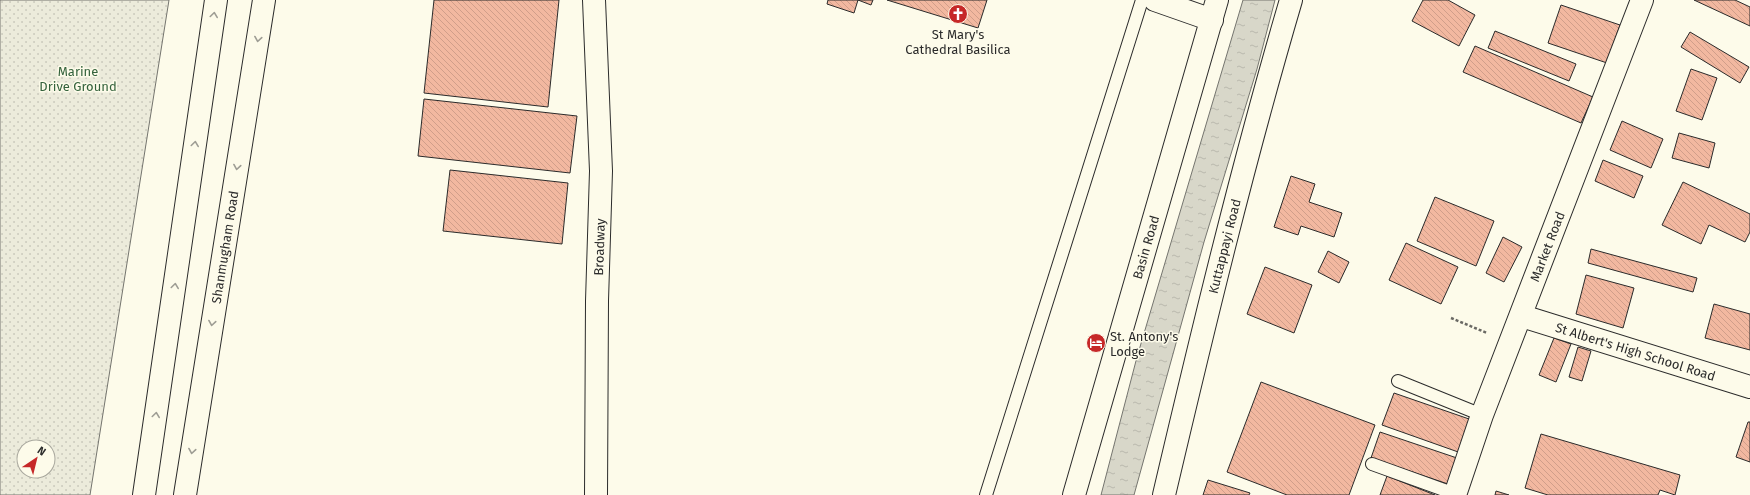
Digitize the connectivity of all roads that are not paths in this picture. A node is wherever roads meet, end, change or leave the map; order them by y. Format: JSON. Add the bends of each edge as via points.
{"nodes":[{"id":1,"x":216,"y":0,"type":"edge"},
{"id":2,"x":264,"y":0,"type":"edge"},
{"id":3,"x":594,"y":0,"type":"edge"},
{"id":4,"x":1142,"y":0,"type":"edge"},
{"id":5,"x":1155,"y":0,"type":"edge"},
{"id":6,"x":1291,"y":0,"type":"edge"},
{"id":7,"x":1642,"y":0,"type":"edge"},
{"id":8,"x":1214,"y":10,"type":"edge"},
{"id":9,"x":1522,"y":316,"type":"junction"},
{"id":10,"x":1398,"y":381,"type":"dead end"},
{"id":11,"x":1750,"y":387,"type":"edge"},
{"id":12,"x":1482,"y":415,"type":"junction"},
{"id":13,"x":1372,"y":464,"type":"dead end"},
{"id":14,"x":144,"y":495,"type":"edge"},
{"id":15,"x":185,"y":495,"type":"edge"},
{"id":16,"x":596,"y":495,"type":"edge"},
{"id":17,"x":986,"y":495,"type":"edge"},
{"id":18,"x":1074,"y":495,"type":"edge"},
{"id":19,"x":1164,"y":495,"type":"edge"},
{"id":20,"x":1455,"y":495,"type":"edge"}],
"edges":[{"from":14,"to":1,"type":"street","one_way":true},
{"from":2,"to":15,"type":"street","name":"Shanmugham Road","one_way":true},
{"from":3,"to":16,"type":"street","name":"Broadway","via":[[601,171]]},
{"from":4,"to":17,"type":"lane"},
{"from":5,"to":8,"type":"street"},
{"from":6,"to":19,"type":"street","name":"Kuttappayi Road","via":[[1250,147]]},
{"from":7,"to":9,"type":"street","name":"Market Road"},
{"from":8,"to":18,"type":"street","name":"Basin Road"},
{"from":9,"to":11,"type":"street","name":"St Albert's High School Road"},
{"from":9,"to":12,"type":"street","name":"Market Road"},
{"from":10,"to":12,"type":"lane"},
{"from":12,"to":20,"type":"street","name":"Market Road"},
{"from":13,"to":20,"type":"lane"}]}
